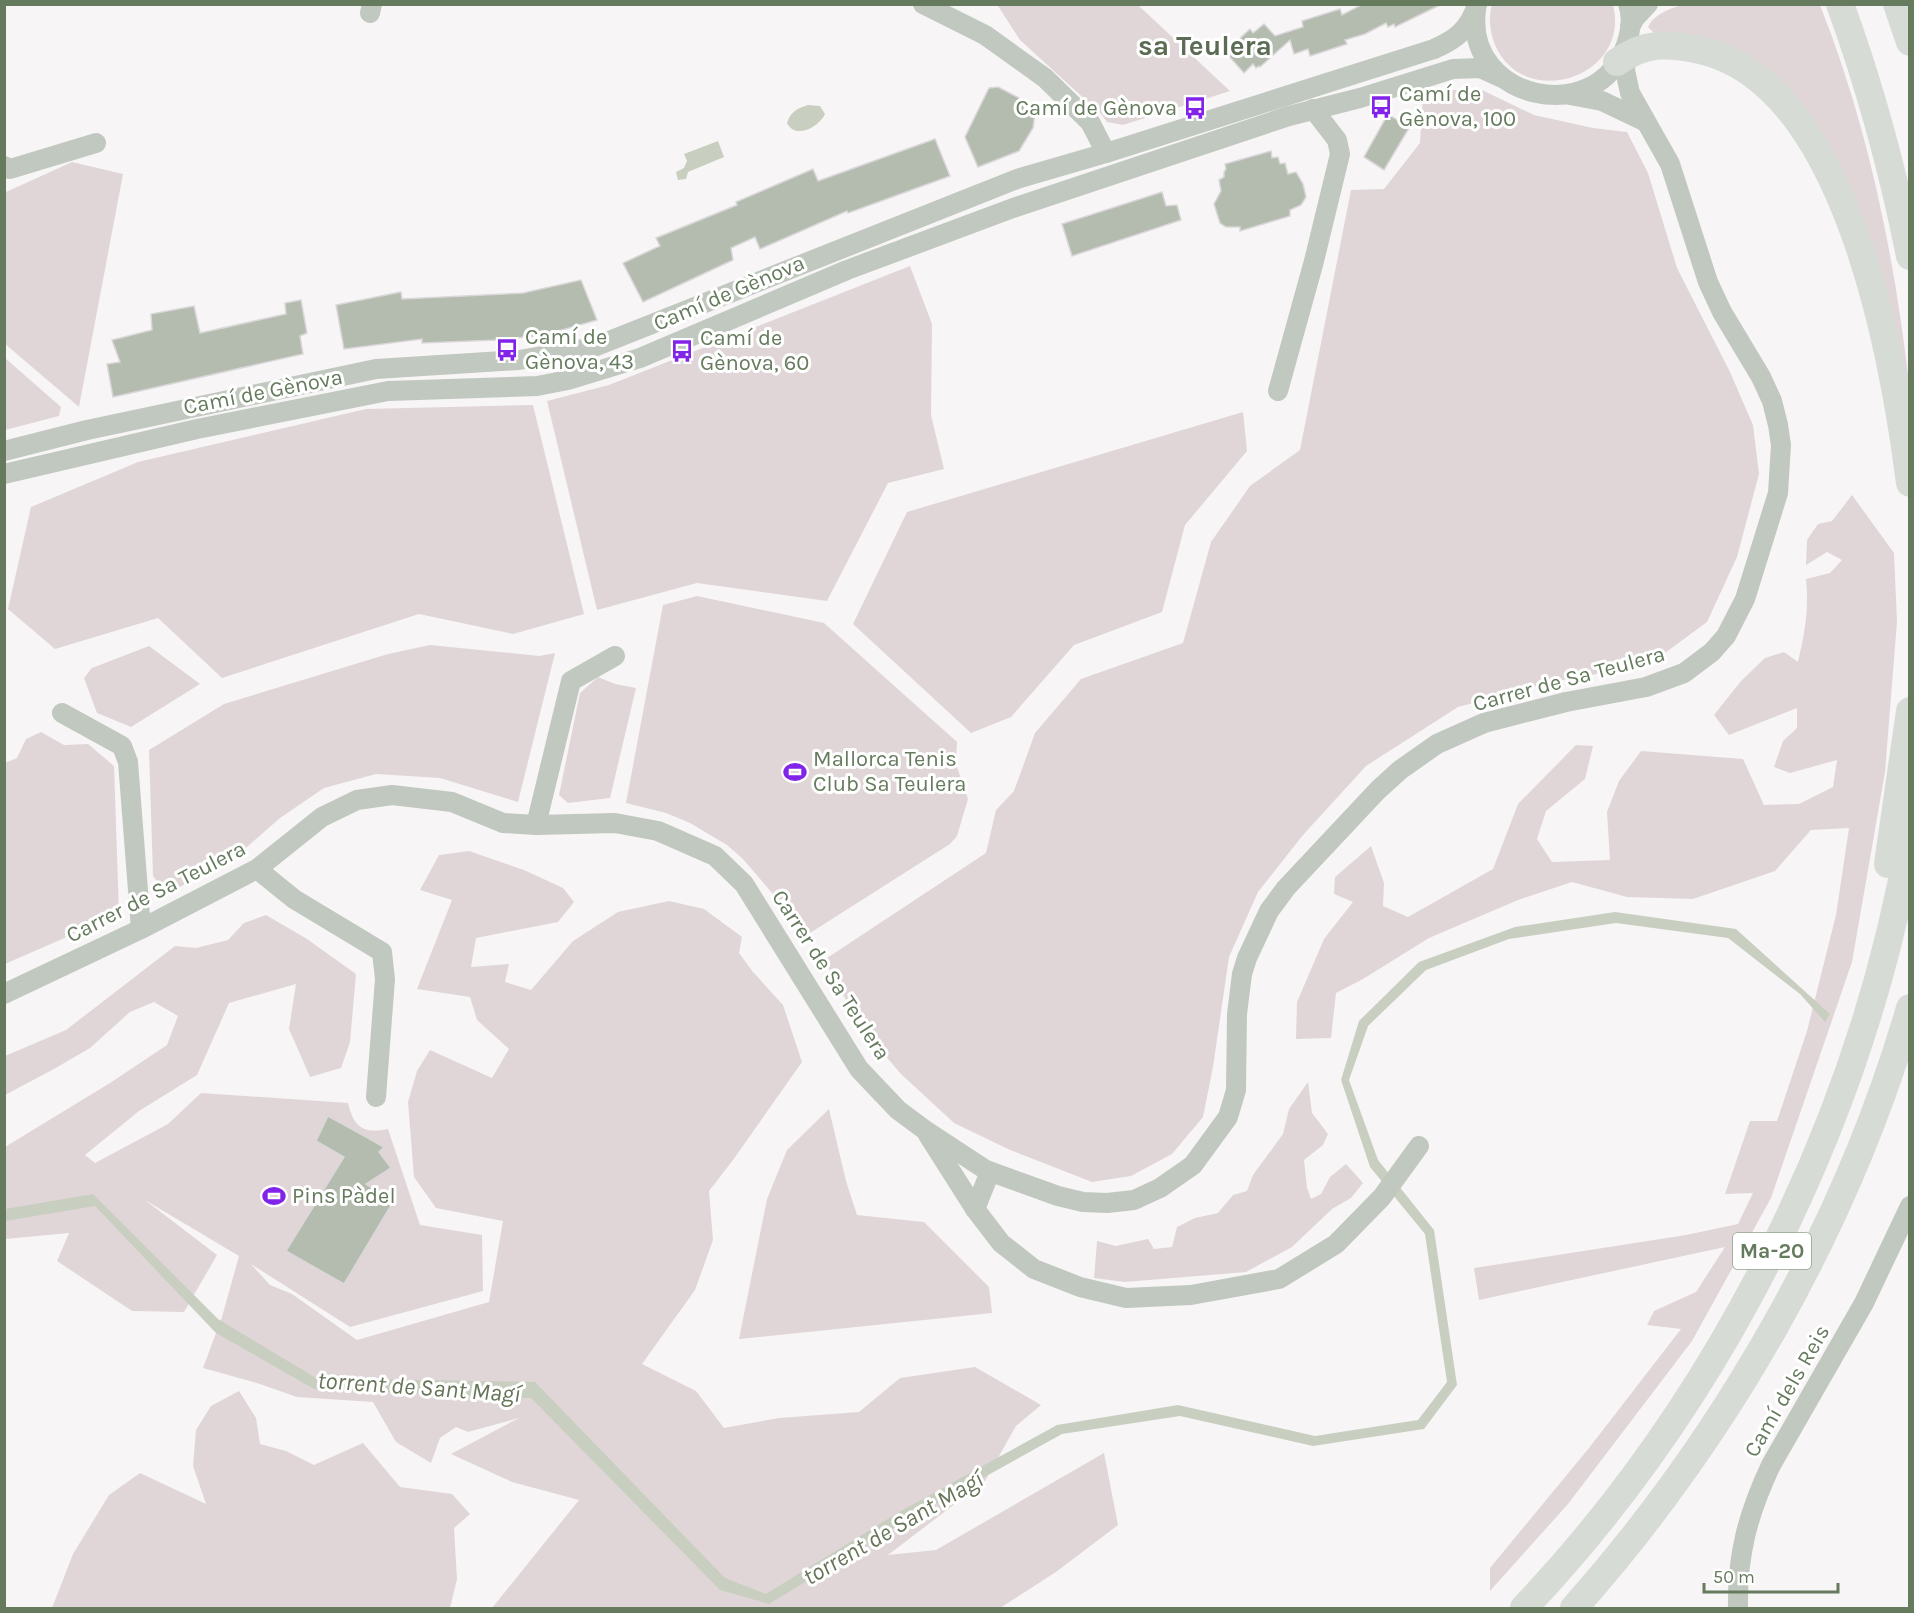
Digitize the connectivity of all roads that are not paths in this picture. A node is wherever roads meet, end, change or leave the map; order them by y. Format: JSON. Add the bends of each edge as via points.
{"nodes":[{"id":1,"x":923,"y":4,"type":"edge"},
{"id":2,"x":1628,"y":4,"type":"edge"},
{"id":3,"x":1648,"y":4,"type":"edge"},
{"id":4,"x":1840,"y":4,"type":"edge"},
{"id":5,"x":1898,"y":4,"type":"edge"},
{"id":6,"x":1477,"y":5,"type":"edge"},
{"id":7,"x":1910,"y":42,"type":"edge"},
{"id":8,"x":1625,"y":46,"type":"junction"},
{"id":9,"x":1502,"y":78,"type":"junction"},
{"id":10,"x":1564,"y":95,"type":"junction"},
{"id":11,"x":1313,"y":109,"type":"junction"},
{"id":12,"x":1646,"y":122,"type":"junction"},
{"id":13,"x":96,"y":143,"type":"dead end"},
{"id":14,"x":1106,"y":153,"type":"junction"},
{"id":15,"x":4,"y":166,"type":"edge"},
{"id":16,"x":1910,"y":256,"type":"edge"},
{"id":17,"x":1278,"y":391,"type":"dead end"},
{"id":18,"x":4,"y":451,"type":"edge"},
{"id":19,"x":4,"y":474,"type":"edge"},
{"id":20,"x":1910,"y":483,"type":"edge"},
{"id":21,"x":615,"y":656,"type":"dead end"},
{"id":22,"x":1910,"y":711,"type":"edge"},
{"id":23,"x":62,"y":712,"type":"dead end"},
{"id":24,"x":536,"y":825,"type":"junction"},
{"id":25,"x":1910,"y":838,"type":"edge"},
{"id":26,"x":257,"y":869,"type":"junction"},
{"id":27,"x":141,"y":928,"type":"junction"},
{"id":28,"x":4,"y":994,"type":"edge"},
{"id":29,"x":1910,"y":1008,"type":"edge"},
{"id":30,"x":1910,"y":1057,"type":"edge"},
{"id":31,"x":376,"y":1097,"type":"dead end"},
{"id":32,"x":925,"y":1130,"type":"junction"},
{"id":33,"x":1862,"y":1143,"type":"junction"},
{"id":34,"x":1419,"y":1146,"type":"dead end"},
{"id":35,"x":990,"y":1172,"type":"junction"},
{"id":36,"x":1797,"y":1199,"type":"junction"},
{"id":37,"x":1910,"y":1206,"type":"edge"},
{"id":38,"x":975,"y":1209,"type":"junction"},
{"id":39,"x":1524,"y":1608,"type":"edge"},
{"id":40,"x":1574,"y":1608,"type":"edge"},
{"id":41,"x":1738,"y":1608,"type":"edge"}],
"edges":[{"from":1,"to":14,"type":"street","via":[[985,35],[1045,78],[1090,122]]},
{"from":2,"to":8,"type":"street","name":"Carrer de Sa Teulera","via":[[1631,14]]},
{"from":3,"to":8,"type":"street","via":[[1635,18]]},
{"from":4,"to":16,"type":"highway","via":[[1885,148]]},
{"from":5,"to":7,"type":"highway"},
{"from":6,"to":9,"type":"street","via":[[1479,45]]},
{"from":6,"to":14,"type":"street","name":"Camí de Gènova","via":[[1462,32],[1434,49]]},
{"from":8,"to":10,"type":"street","via":[[1609,72],[1589,87]]},
{"from":8,"to":12,"type":"street","name":"Carrer de Sa Teulera","via":[[1630,93]]},
{"from":8,"to":20,"type":"highway","via":[[1669,46],[1726,58],[1768,88],[1809,136],[1839,195],[1871,288],[1891,368]]},
{"from":9,"to":10,"type":"street","name":"Camí de Gènova","via":[[1525,91]]},
{"from":9,"to":11,"type":"street","name":"Camí de Gènova","via":[[1480,68],[1453,69]]},
{"from":10,"to":12,"type":"street","name":"Camí de Gènova","via":[[1602,101]]},
{"from":11,"to":17,"type":"street","via":[[1336,140],[1340,154]]},
{"from":11,"to":19,"type":"street","name":"Camí de Gènova","via":[[1013,208],[847,270],[640,358],[568,380],[537,386],[388,391],[197,429]]},
{"from":12,"to":35,"type":"street","name":"Carrer de Sa Teulera","via":[[1670,164],[1708,282],[1761,377],[1778,424],[1778,493],[1745,600],[1726,636],[1699,663],[1667,680],[1484,723],[1437,744],[1378,790],[1286,888],[1258,932],[1247,958],[1237,1014],[1236,1090],[1228,1117],[1193,1165],[1134,1200],[1107,1203],[1058,1196]]},
{"from":13,"to":15,"type":"street","via":[[10,169]]},
{"from":14,"to":18,"type":"street","name":"Camí de Gènova","via":[[1017,179],[594,347],[519,360],[376,369]]},
{"from":21,"to":24,"type":"street","via":[[571,681]]},
{"from":22,"to":36,"type":"highway","via":[[1889,860],[1872,940],[1818,1109]]},
{"from":23,"to":27,"type":"street","via":[[122,746],[128,762]]},
{"from":24,"to":26,"type":"street","name":"Carrer de Sa Teulera","via":[[503,823],[452,802],[392,795],[357,800],[322,817]]},
{"from":24,"to":32,"type":"street","name":"Carrer de Sa Teulera","via":[[615,823],[658,831],[715,856],[744,884],[860,1068],[898,1110]]},
{"from":25,"to":36,"type":"highway","number":"Ma-20","via":[[1890,935],[1865,1020]]},
{"from":26,"to":27,"type":"street","name":"Carrer de Sa Teulera"},
{"from":26,"to":31,"type":"street","via":[[294,899],[382,952],[385,979]]},
{"from":27,"to":28,"type":"street","name":"Carrer de Sa Teulera"},
{"from":29,"to":33,"type":"highway","number":"Ma-20"},
{"from":30,"to":33,"type":"highway"},
{"from":32,"to":35,"type":"street","name":"Carrer de Sa Teulera"},
{"from":32,"to":38,"type":"street"},
{"from":33,"to":40,"type":"highway","number":"Ma-20","via":[[1807,1265],[1741,1383],[1666,1494]]},
{"from":34,"to":38,"type":"street","via":[[1382,1197],[1336,1244],[1279,1279],[1191,1295],[1126,1298],[1080,1287],[1034,1269],[1000,1243]]},
{"from":35,"to":38,"type":"street"},
{"from":36,"to":39,"type":"highway","number":"Ma-20","via":[[1758,1278],[1684,1403],[1614,1502]]},
{"from":37,"to":41,"type":"street","name":"Camí dels Reis","via":[[1864,1303],[1758,1492],[1741,1553]]}]}
